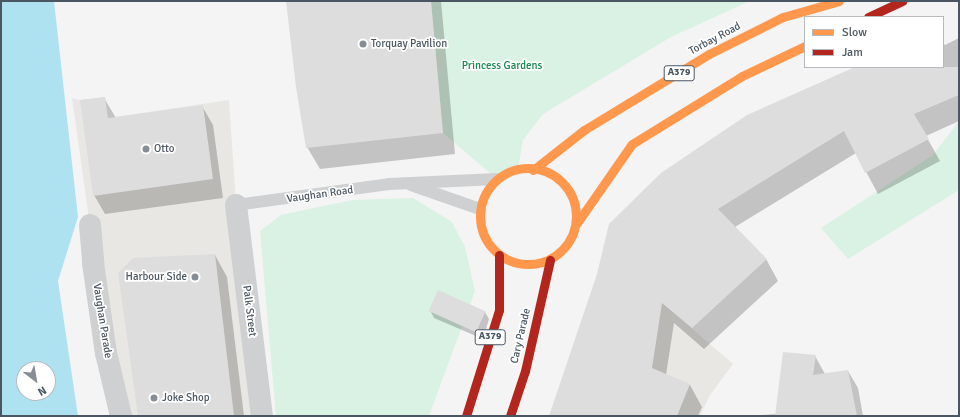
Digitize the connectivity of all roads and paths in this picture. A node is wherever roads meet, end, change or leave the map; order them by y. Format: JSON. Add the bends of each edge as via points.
{"nodes":[{"id":1,"x":839,"y":1,"type":"edge"},
{"id":2,"x":902,"y":1,"type":"edge"},
{"id":3,"x":870,"y":16,"type":"edge"},
{"id":4,"x":804,"y":46,"type":"edge"},
{"id":5,"x":533,"y":170,"type":"junction"},
{"id":6,"x":497,"y":179,"type":"junction"},
{"id":7,"x":404,"y":183,"type":"junction"},
{"id":8,"x":236,"y":205,"type":"joint"},
{"id":9,"x":480,"y":209,"type":"junction"},
{"id":10,"x":577,"y":223,"type":"junction"},
{"id":11,"x":90,"y":225,"type":"dead end"},
{"id":12,"x":498,"y":255,"type":"junction"},
{"id":13,"x":550,"y":260,"type":"junction"},
{"id":14,"x":121,"y":416,"type":"edge"},
{"id":15,"x":262,"y":416,"type":"edge"},
{"id":16,"x":466,"y":416,"type":"edge"},
{"id":17,"x":510,"y":416,"type":"edge"}],
"edges":[{"from":1,"to":5,"type":"main road","name":"Torbay Road","number":"A379","via":[[784,17],[709,54],[584,130]]},
{"from":2,"to":3,"type":"main road"},
{"from":4,"to":10,"type":"main road","via":[[742,76],[632,144]]},
{"from":5,"to":6,"type":"main road","via":[[518,168]]},
{"from":5,"to":10,"type":"main road","via":[[552,173],[572,195]]},
{"from":6,"to":7,"type":"lane","name":"Vaughan Road"},
{"from":6,"to":9,"type":"main road","via":[[484,194]]},
{"from":7,"to":8,"type":"lane","name":"Vaughan Road"},
{"from":7,"to":9,"type":"lane","name":"Vaughan Road"},
{"from":8,"to":15,"type":"street","name":"Palk Street"},
{"from":9,"to":12,"type":"main road","via":[[483,235]]},
{"from":10,"to":13,"type":"main road","via":[[566,247]]},
{"from":11,"to":14,"type":"street","name":"Vaughan Parade","via":[[105,346]]},
{"from":12,"to":13,"type":"main road","via":[[508,261],[532,265]]},
{"from":12,"to":16,"type":"main road","number":"A379","via":[[499,310]]},
{"from":13,"to":17,"type":"main road","name":"Cary Parade","via":[[525,371]]}]}
